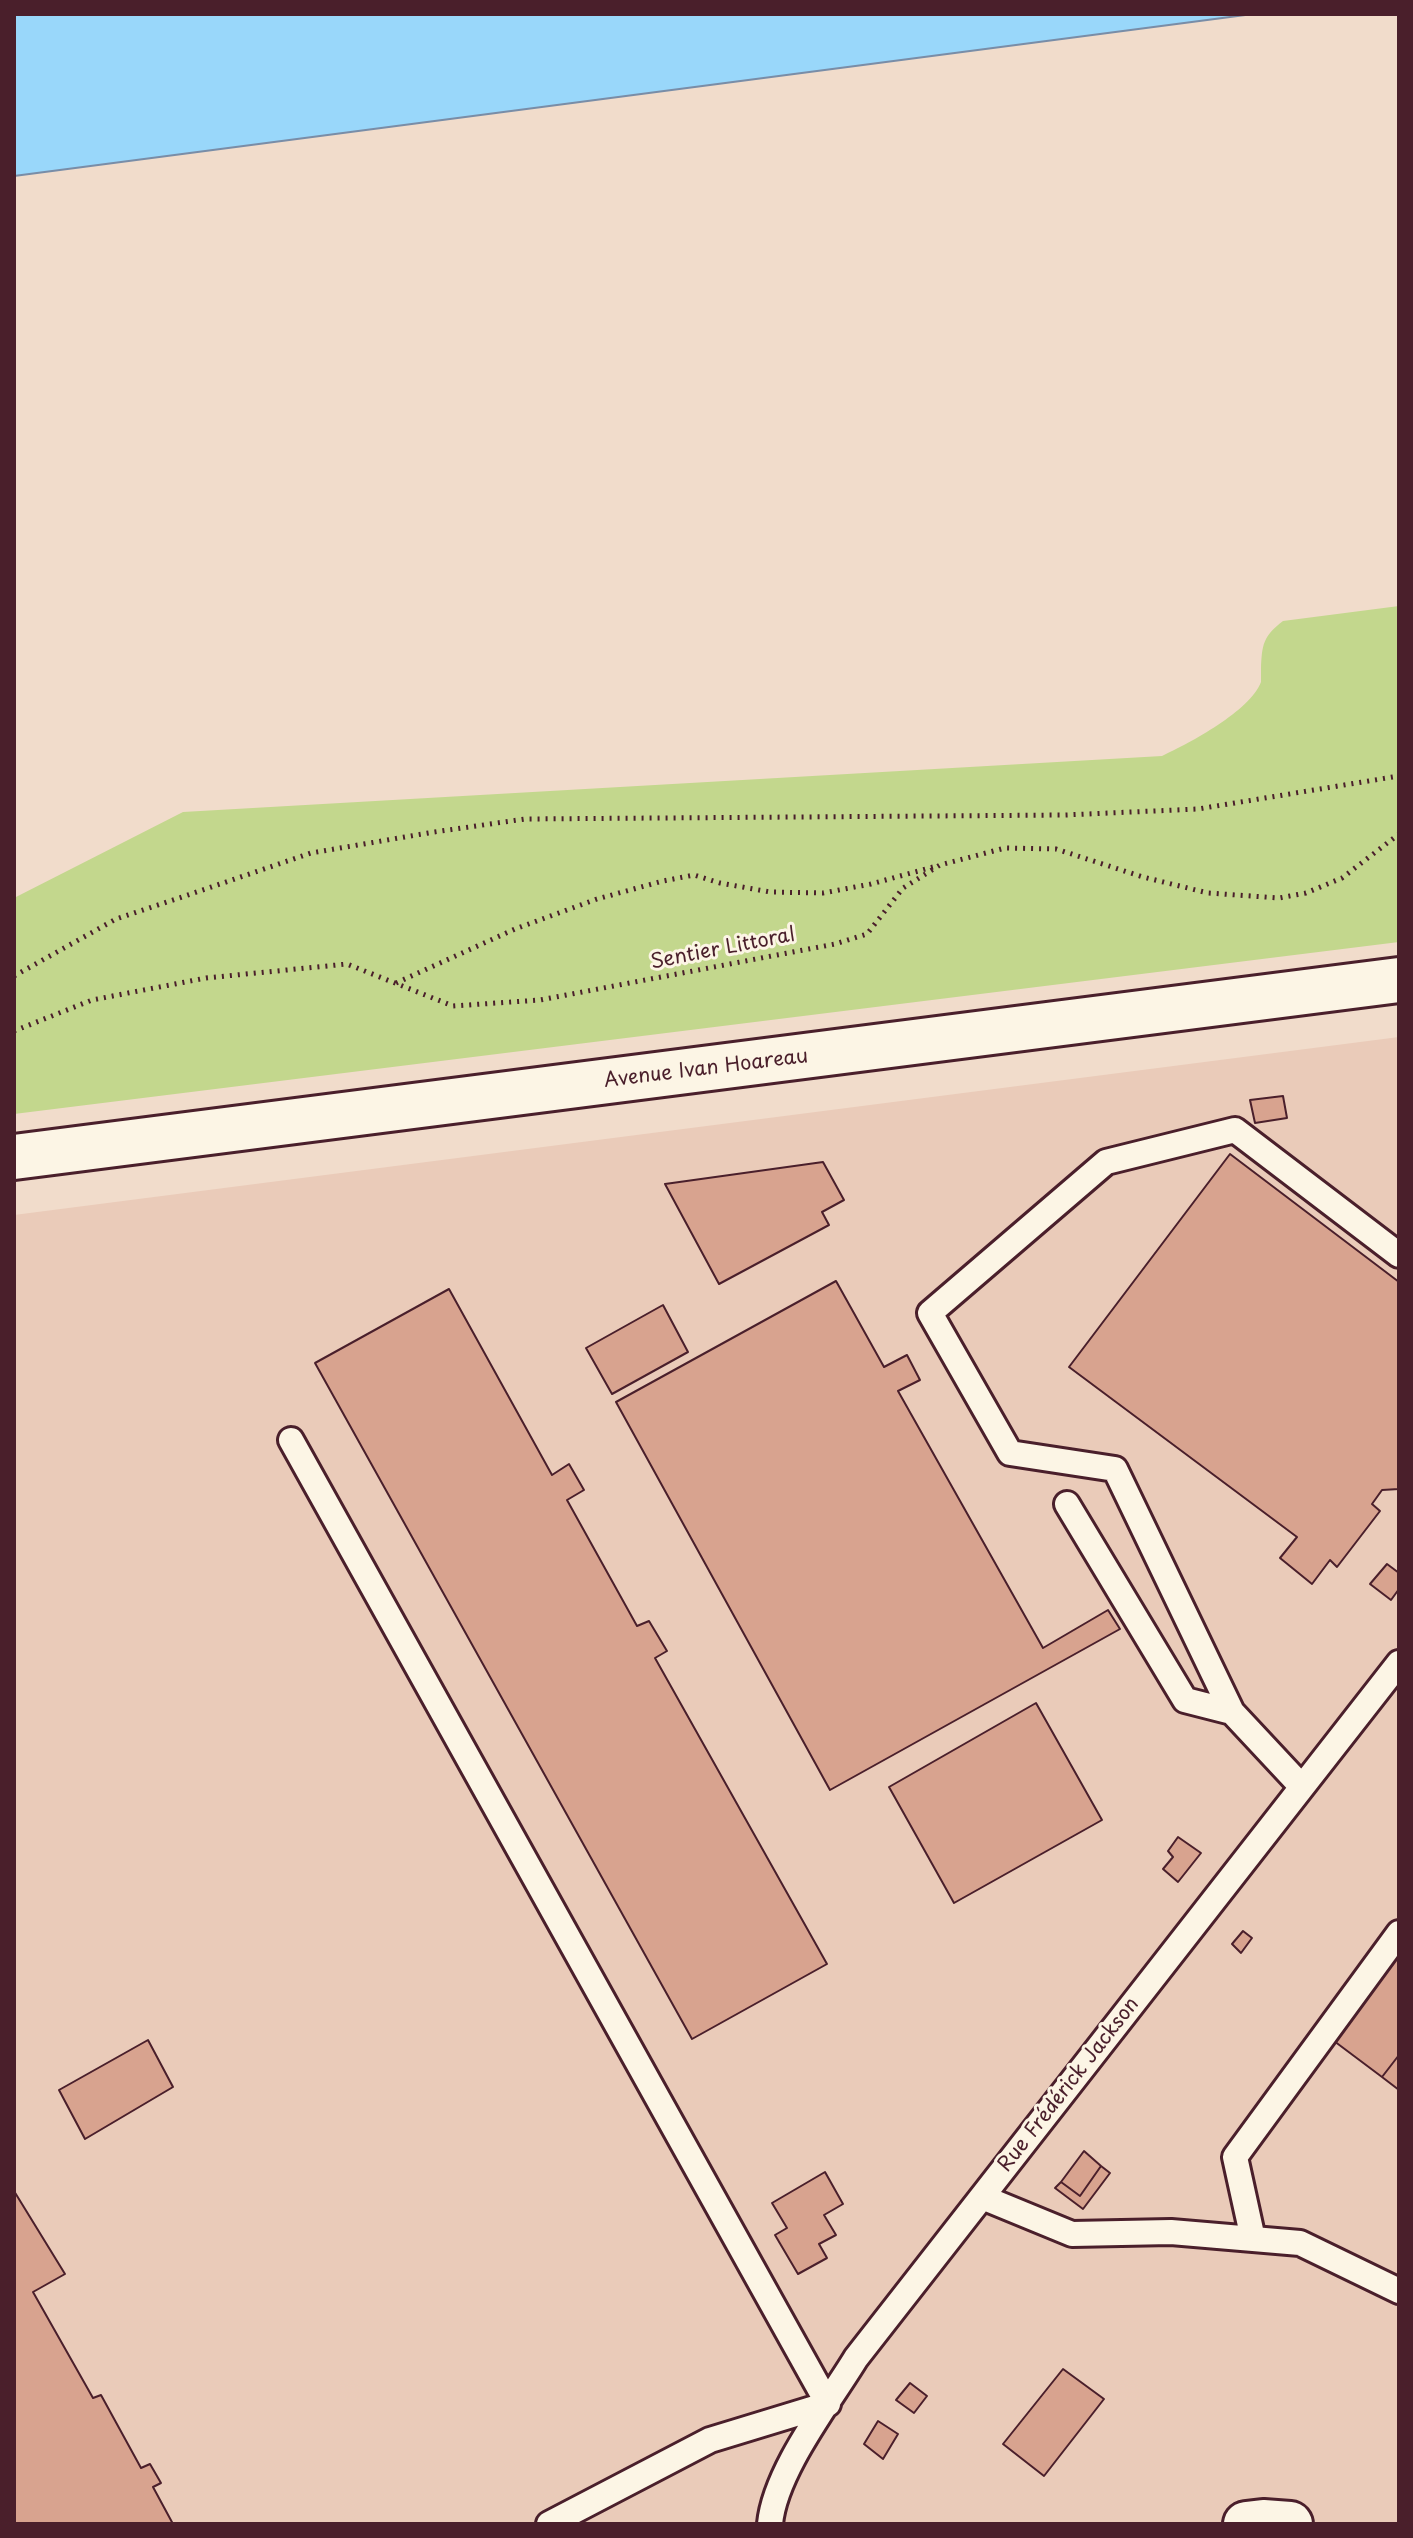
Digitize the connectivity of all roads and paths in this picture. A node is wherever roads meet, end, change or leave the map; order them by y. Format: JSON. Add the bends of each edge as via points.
{"nodes":[{"id":1,"x":1399,"y":776,"type":"edge"},
{"id":2,"x":1399,"y":834,"type":"edge"},
{"id":3,"x":940,"y":865,"type":"junction"},
{"id":4,"x":14,"y":976,"type":"edge"},
{"id":5,"x":1399,"y":980,"type":"edge"},
{"id":6,"x":395,"y":983,"type":"junction"},
{"id":7,"x":14,"y":1031,"type":"edge"},
{"id":8,"x":14,"y":1157,"type":"edge"},
{"id":9,"x":1399,"y":1255,"type":"edge"},
{"id":10,"x":291,"y":1440,"type":"dead end"},
{"id":11,"x":1067,"y":1504,"type":"dead end"},
{"id":12,"x":1399,"y":1663,"type":"edge"},
{"id":13,"x":1232,"y":1712,"type":"junction"},
{"id":14,"x":1302,"y":1787,"type":"junction"},
{"id":15,"x":1399,"y":1933,"type":"edge"},
{"id":16,"x":982,"y":2197,"type":"junction"},
{"id":17,"x":1253,"y":2239,"type":"junction"},
{"id":18,"x":1399,"y":2291,"type":"edge"},
{"id":19,"x":828,"y":2404,"type":"junction"},
{"id":20,"x":549,"y":2524,"type":"edge"},
{"id":21,"x":770,"y":2524,"type":"edge"},
{"id":22,"x":1246,"y":2524,"type":"edge"},
{"id":23,"x":1290,"y":2524,"type":"edge"}],
"edges":[{"from":1,"to":4,"type":"path","via":[[1198,809],[1065,815],[525,819],[311,853],[116,919]]},
{"from":2,"to":3,"type":"path","name":"Sentier Littoral","via":[[1342,878],[1279,898],[1208,893],[1056,849],[1005,848]]},
{"from":3,"to":6,"type":"path","via":[[823,893],[770,892],[694,875],[663,881],[515,929]]},
{"from":3,"to":6,"type":"path","name":"Sentier Littoral","via":[[903,888],[867,934],[835,944],[540,1000],[453,1006]]},
{"from":5,"to":8,"type":"street","name":"Avenue Ivan Hoareau"},
{"from":6,"to":7,"type":"path","name":"Sentier Littoral","via":[[347,964],[206,978],[92,1000]]},
{"from":9,"to":13,"type":"lane","via":[[1235,1130],[1106,1162],[930,1313],[1010,1453],[1115,1469]]},
{"from":10,"to":19,"type":"lane"},
{"from":11,"to":13,"type":"lane","via":[[1185,1700]]},
{"from":12,"to":14,"type":"lane","name":"Rue Frédérick Jackson"},
{"from":13,"to":14,"type":"lane"},
{"from":14,"to":16,"type":"lane","name":"Rue Frédérick Jackson"},
{"from":15,"to":17,"type":"lane","via":[[1235,2157]]},
{"from":16,"to":17,"type":"lane","via":[[1072,2234],[1171,2232]]},
{"from":16,"to":19,"type":"lane","name":"Rue Frédérick Jackson","via":[[856,2358]]},
{"from":17,"to":18,"type":"lane","via":[[1300,2243]]},
{"from":19,"to":20,"type":"lane","via":[[710,2440]]},
{"from":19,"to":21,"type":"lane","name":"Rue Frédérick Jackson","via":[[794,2457],[771,2509]]},
{"from":22,"to":23,"type":"street"}]}
